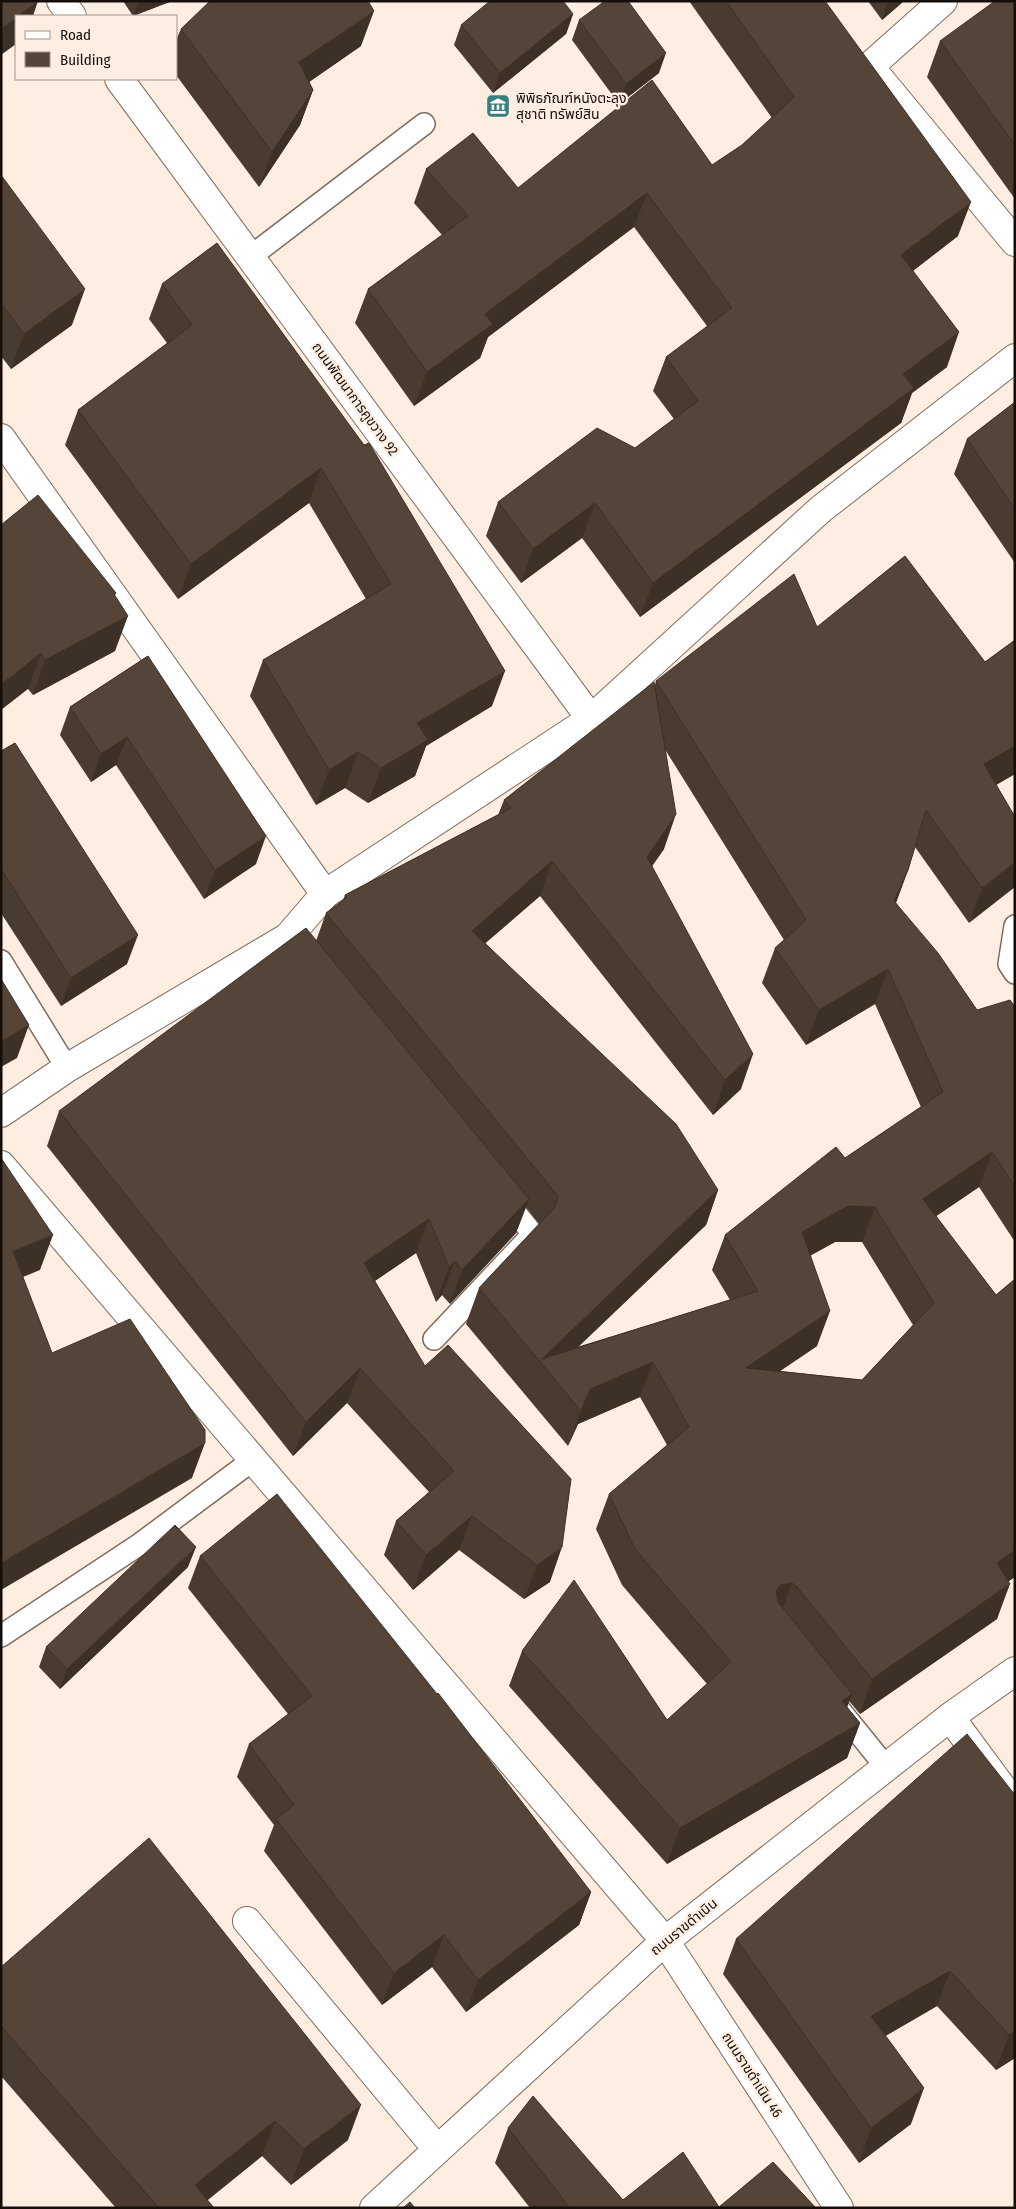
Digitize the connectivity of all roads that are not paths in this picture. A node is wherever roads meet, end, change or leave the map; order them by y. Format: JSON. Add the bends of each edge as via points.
{"nodes":[{"id":1,"x":61,"y":1,"type":"edge"},
{"id":2,"x":943,"y":1,"type":"edge"},
{"id":3,"x":71,"y":15,"type":"edge"},
{"id":4,"x":853,"y":46,"type":"edge"},
{"id":5,"x":869,"y":67,"type":"junction"},
{"id":6,"x":120,"y":80,"type":"edge"},
{"id":7,"x":424,"y":124,"type":"dead end"},
{"id":8,"x":1015,"y":242,"type":"edge"},
{"id":9,"x":250,"y":257,"type":"junction"},
{"id":10,"x":1015,"y":358,"type":"edge"},
{"id":11,"x":1,"y":438,"type":"edge"},
{"id":12,"x":590,"y":720,"type":"junction"},
{"id":13,"x":325,"y":894,"type":"junction"},
{"id":14,"x":1015,"y":926,"type":"edge"},
{"id":15,"x":1,"y":962,"type":"edge"},
{"id":16,"x":1015,"y":973,"type":"edge"},
{"id":17,"x":67,"y":1068,"type":"junction"},
{"id":18,"x":1,"y":1113,"type":"edge"},
{"id":19,"x":1,"y":1165,"type":"edge"},
{"id":20,"x":489,"y":1181,"type":"edge"},
{"id":21,"x":434,"y":1339,"type":"dead end"},
{"id":22,"x":253,"y":1460,"type":"junction"},
{"id":23,"x":1,"y":1636,"type":"edge"},
{"id":24,"x":1015,"y":1671,"type":"edge"},
{"id":25,"x":824,"y":1691,"type":"edge"},
{"id":26,"x":950,"y":1717,"type":"junction"},
{"id":27,"x":886,"y":1767,"type":"junction"},
{"id":28,"x":1015,"y":1805,"type":"edge"},
{"id":29,"x":247,"y":1921,"type":"dead end"},
{"id":30,"x":665,"y":1941,"type":"junction"},
{"id":31,"x":437,"y":2149,"type":"junction"},
{"id":32,"x":374,"y":2208,"type":"edge"},
{"id":33,"x":839,"y":2208,"type":"edge"}],
"edges":[{"from":1,"to":3,"type":"street"},
{"from":2,"to":5,"type":"street"},
{"from":4,"to":5,"type":"street"},
{"from":5,"to":8,"type":"street"},
{"from":6,"to":9,"type":"street","name":"ถนนพัฒนาการคูขวาง 92"},
{"from":7,"to":9,"type":"lane"},
{"from":9,"to":12,"type":"street","name":"ถนนพัฒนาการคูขวาง 92"},
{"from":10,"to":12,"type":"street","via":[[821,509]]},
{"from":11,"to":13,"type":"street"},
{"from":12,"to":13,"type":"street"},
{"from":13,"to":17,"type":"street","via":[[294,944]]},
{"from":14,"to":16,"type":"lane","via":[[1009,964]]},
{"from":15,"to":17,"type":"lane"},
{"from":17,"to":18,"type":"street"},
{"from":19,"to":22,"type":"street","name":"ถนนราขดำเนิน 46"},
{"from":20,"to":21,"type":"lane","via":[[533,1234]]},
{"from":22,"to":23,"type":"lane","via":[[140,1544]]},
{"from":22,"to":30,"type":"street","name":"ถนนราขดำเนิน 46"},
{"from":24,"to":26,"type":"street","name":"ถนนราขดำเนิน"},
{"from":25,"to":27,"type":"lane"},
{"from":26,"to":27,"type":"street","name":"ถนนราขดำเนิน"},
{"from":26,"to":28,"type":"street"},
{"from":27,"to":30,"type":"street","name":"ถนนราขดำเนิน"},
{"from":29,"to":31,"type":"street"},
{"from":30,"to":31,"type":"street","name":"ถนนราขดำเนิน"},
{"from":30,"to":33,"type":"street","name":"ถนนราขดำเนิน 46"},
{"from":31,"to":32,"type":"street","name":"ถนนราขดำเนิน"}]}
